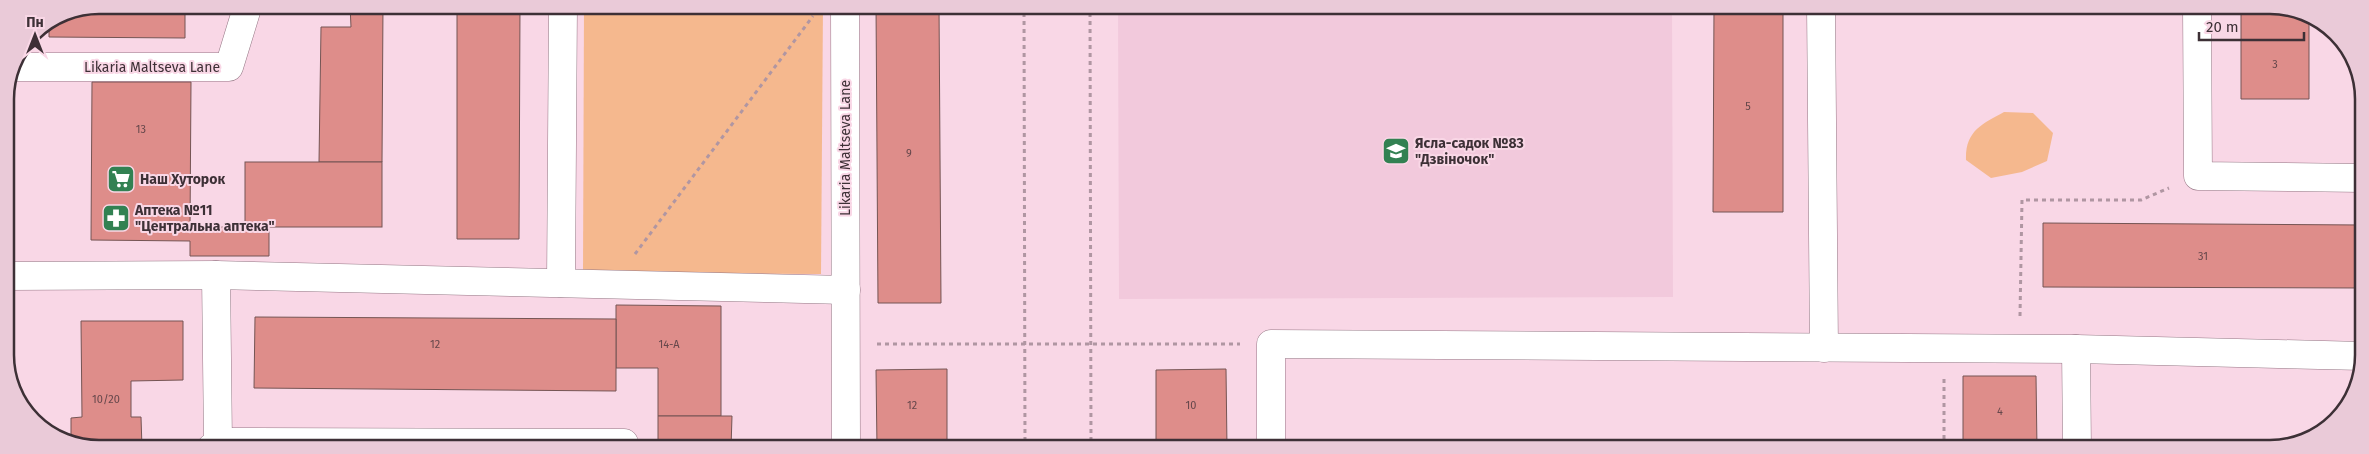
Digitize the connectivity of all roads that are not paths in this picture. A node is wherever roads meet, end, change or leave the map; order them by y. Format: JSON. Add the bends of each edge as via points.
{"nodes":[{"id":1,"x":245,"y":14,"type":"edge"},
{"id":2,"x":563,"y":14,"type":"edge"},
{"id":3,"x":844,"y":14,"type":"edge"},
{"id":4,"x":1821,"y":14,"type":"edge"},
{"id":5,"x":2197,"y":14,"type":"edge"},
{"id":6,"x":20,"y":67,"type":"edge"},
{"id":7,"x":2355,"y":178,"type":"edge"},
{"id":8,"x":216,"y":275,"type":"junction"},
{"id":9,"x":14,"y":276,"type":"edge"},
{"id":10,"x":562,"y":283,"type":"junction"},
{"id":11,"x":846,"y":290,"type":"junction"},
{"id":12,"x":1824,"y":348,"type":"junction"},
{"id":13,"x":2076,"y":349,"type":"junction"},
{"id":14,"x":2355,"y":356,"type":"edge"},
{"id":15,"x":214,"y":440,"type":"edge"},
{"id":16,"x":846,"y":440,"type":"edge"},
{"id":17,"x":1271,"y":440,"type":"edge"},
{"id":18,"x":2077,"y":440,"type":"edge"}],
"edges":[{"from":1,"to":6,"type":"street","name":"Likaria Maltseva Lane","via":[[229,67]]},
{"from":2,"to":10,"type":"street"},
{"from":3,"to":11,"type":"street","name":"Likaria Maltseva Lane"},
{"from":4,"to":12,"type":"street"},
{"from":5,"to":7,"type":"street","via":[[2198,176]]},
{"from":8,"to":9,"type":"street"},
{"from":8,"to":10,"type":"street"},
{"from":8,"to":15,"type":"street"},
{"from":10,"to":11,"type":"street"},
{"from":11,"to":16,"type":"street","name":"Likaria Maltseva Lane"},
{"from":12,"to":13,"type":"street"},
{"from":12,"to":17,"type":"street","via":[[1271,344]]},
{"from":13,"to":14,"type":"street"},
{"from":13,"to":18,"type":"street"}]}
